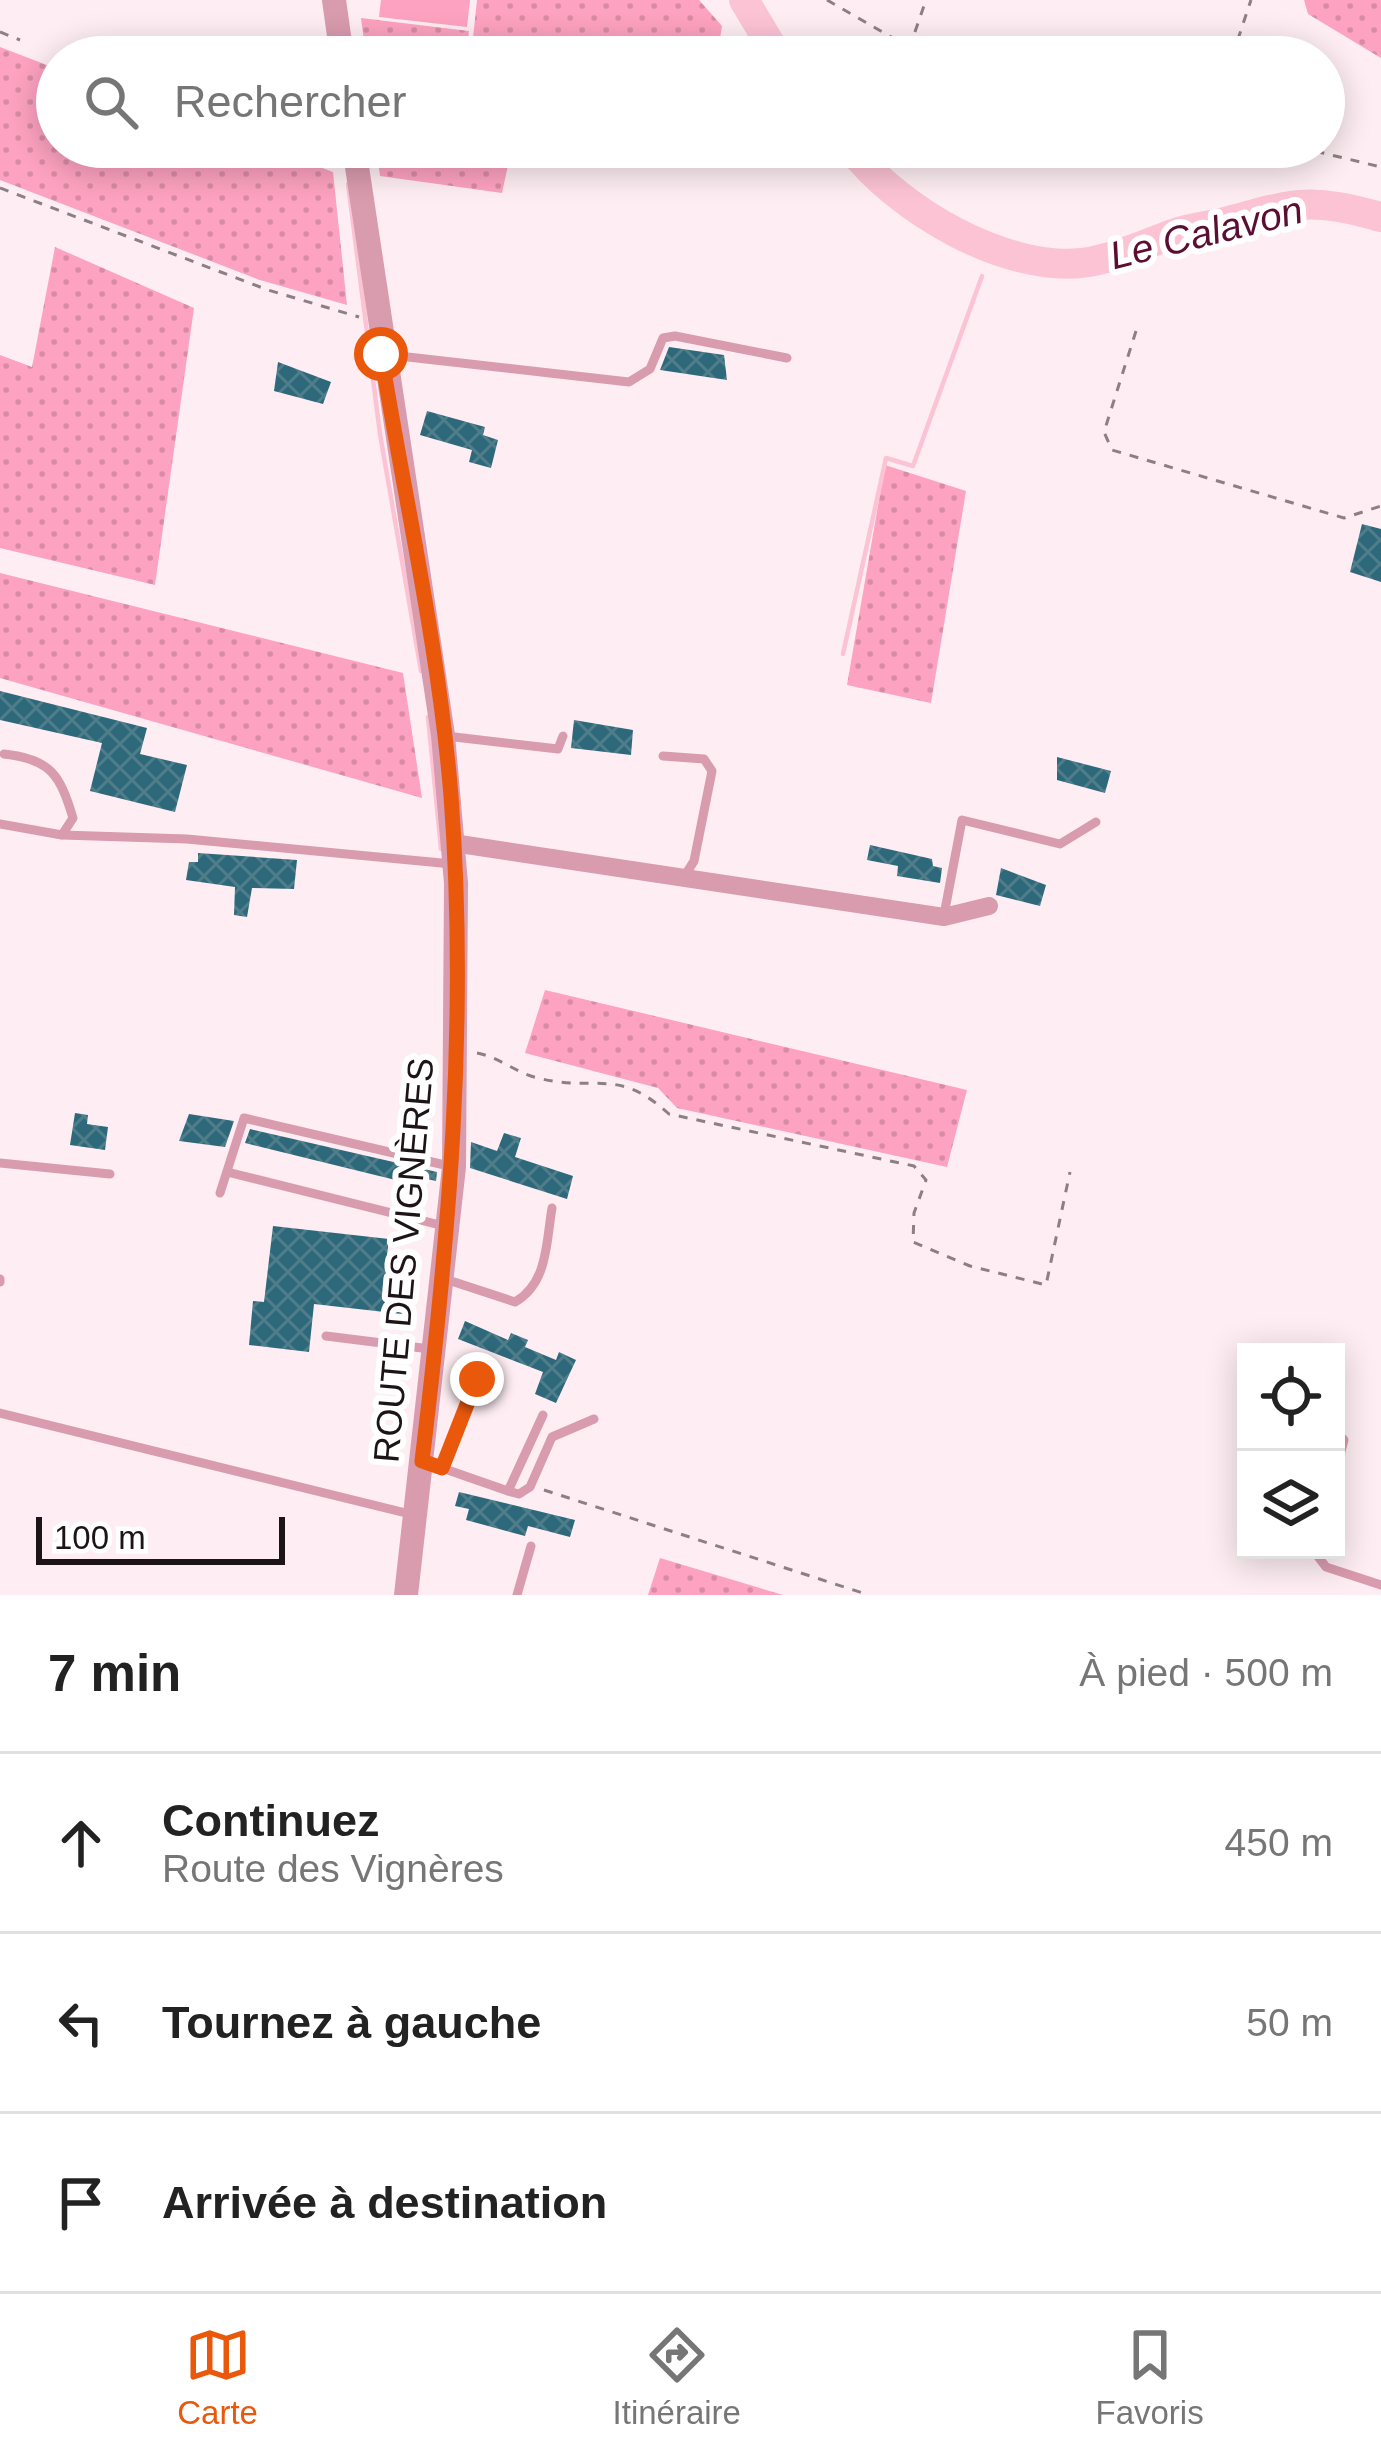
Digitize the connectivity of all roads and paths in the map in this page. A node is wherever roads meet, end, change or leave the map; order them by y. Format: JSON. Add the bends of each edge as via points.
{"nodes":[{"id":1,"x":334,"y":0,"type":"edge"},
{"id":2,"x":827,"y":0,"type":"edge"},
{"id":3,"x":926,"y":0,"type":"edge"},
{"id":4,"x":1251,"y":0,"type":"edge"},
{"id":5,"x":0,"y":32,"type":"edge"},
{"id":6,"x":339,"y":36,"type":"edge"},
{"id":7,"x":887,"y":36,"type":"edge"},
{"id":8,"x":914,"y":36,"type":"edge"},
{"id":9,"x":1239,"y":36,"type":"edge"},
{"id":10,"x":20,"y":40,"type":"dead end"},
{"id":11,"x":1345,"y":158,"type":"edge"},
{"id":12,"x":1381,"y":167,"type":"edge"},
{"id":13,"x":357,"y":168,"type":"edge"},
{"id":14,"x":0,"y":188,"type":"edge"},
{"id":15,"x":357,"y":317,"type":"dead end"},
{"id":16,"x":1136,"y":331,"type":"dead end"},
{"id":17,"x":381,"y":354,"type":"junction"},
{"id":18,"x":787,"y":358,"type":"dead end"},
{"id":19,"x":1381,"y":506,"type":"edge"},
{"id":20,"x":443,"y":735,"type":"junction"},
{"id":21,"x":563,"y":736,"type":"dead end"},
{"id":22,"x":4,"y":754,"type":"dead end"},
{"id":23,"x":663,"y":755,"type":"dead end"},
{"id":24,"x":1096,"y":822,"type":"dead end"},
{"id":25,"x":0,"y":824,"type":"edge"},
{"id":26,"x":62,"y":835,"type":"junction"},
{"id":27,"x":454,"y":854,"type":"junction"},
{"id":28,"x":684,"y":877,"type":"junction"},
{"id":29,"x":989,"y":907,"type":"dead end"},
{"id":30,"x":944,"y":917,"type":"junction"},
{"id":31,"x":459,"y":1050,"type":"junction"},
{"id":32,"x":0,"y":1163,"type":"edge"},
{"id":33,"x":454,"y":1168,"type":"junction"},
{"id":34,"x":227,"y":1172,"type":"junction"},
{"id":35,"x":1070,"y":1172,"type":"dead end"},
{"id":36,"x":110,"y":1174,"type":"dead end"},
{"id":37,"x":220,"y":1193,"type":"dead end"},
{"id":38,"x":551,"y":1208,"type":"dead end"},
{"id":39,"x":449,"y":1228,"type":"junction"},
{"id":40,"x":445,"y":1279,"type":"junction"},
{"id":41,"x":326,"y":1336,"type":"dead end"},
{"id":42,"x":435,"y":1350,"type":"junction"},
{"id":43,"x":477,"y":1379,"type":"dead end"},
{"id":44,"x":0,"y":1413,"type":"edge"},
{"id":45,"x":543,"y":1415,"type":"dead end"},
{"id":46,"x":594,"y":1419,"type":"dead end"},
{"id":47,"x":432,"y":1465,"type":"junction"},
{"id":48,"x":530,"y":1487,"type":"junction"},
{"id":49,"x":508,"y":1491,"type":"junction"},
{"id":50,"x":416,"y":1515,"type":"junction"},
{"id":51,"x":531,"y":1546,"type":"dead end"},
{"id":52,"x":1320,"y":1559,"type":"edge"},
{"id":53,"x":1381,"y":1585,"type":"edge"},
{"id":54,"x":406,"y":1595,"type":"edge"},
{"id":55,"x":517,"y":1595,"type":"edge"},
{"id":56,"x":869,"y":1595,"type":"edge"}],
"edges":[{"from":1,"to":6,"type":"street"},
{"from":2,"to":7,"type":"path"},
{"from":3,"to":8,"type":"path"},
{"from":4,"to":9,"type":"path"},
{"from":5,"to":10,"type":"path"},
{"from":11,"to":12,"type":"path"},
{"from":13,"to":17,"type":"street","name":"ROUTE DES VIGNÈRES"},
{"from":14,"to":15,"type":"path"},
{"from":16,"to":19,"type":"path","via":[[1104,432],[1112,450],[1344,518]]},
{"from":17,"to":18,"type":"lane","via":[[629,382],[650,369],[663,338]]},
{"from":17,"to":20,"type":"street","name":"ROUTE DES VIGNÈRES"},
{"from":20,"to":21,"type":"lane","via":[[543,749],[558,749]]},
{"from":20,"to":27,"type":"street","name":"ROUTE DES VIGNÈRES"},
{"from":22,"to":26,"type":"lane","via":[[35,758],[59,773],[74,818]]},
{"from":23,"to":28,"type":"lane","via":[[704,759],[712,771]]},
{"from":24,"to":30,"type":"lane","via":[[1060,844],[962,820]]},
{"from":25,"to":26,"type":"lane"},
{"from":26,"to":27,"type":"lane"},
{"from":27,"to":28,"type":"street"},
{"from":27,"to":31,"type":"street","name":"ROUTE DES VIGNÈRES"},
{"from":28,"to":30,"type":"street"},
{"from":29,"to":30,"type":"street"},
{"from":31,"to":33,"type":"street","name":"ROUTE DES VIGNÈRES"},
{"from":31,"to":35,"type":"path","via":[[536,1078],[621,1083],[643,1090],[669,1114],[914,1166],[926,1180],[913,1242],[970,1267],[1046,1285]]},
{"from":32,"to":36,"type":"lane"},
{"from":33,"to":34,"type":"lane","via":[[244,1118]]},
{"from":33,"to":39,"type":"street","name":"ROUTE DES VIGNÈRES"},
{"from":34,"to":37,"type":"lane"},
{"from":34,"to":39,"type":"lane"},
{"from":38,"to":40,"type":"lane","via":[[541,1275],[530,1293],[515,1302]]},
{"from":39,"to":40,"type":"street","name":"ROUTE DES VIGNÈRES"},
{"from":40,"to":42,"type":"street","name":"ROUTE DES VIGNÈRES"},
{"from":41,"to":42,"type":"lane"},
{"from":42,"to":47,"type":"street","name":"ROUTE DES VIGNÈRES"},
{"from":43,"to":47,"type":"lane"},
{"from":44,"to":50,"type":"lane"},
{"from":45,"to":49,"type":"lane"},
{"from":46,"to":48,"type":"lane","via":[[552,1437]]},
{"from":47,"to":49,"type":"lane"},
{"from":47,"to":50,"type":"street","name":"ROUTE DES VIGNÈRES"},
{"from":48,"to":49,"type":"lane"},
{"from":48,"to":56,"type":"path"},
{"from":50,"to":54,"type":"street","name":"ROUTE DES VIGNÈRES"},
{"from":51,"to":55,"type":"lane"},
{"from":52,"to":53,"type":"lane"}]}
